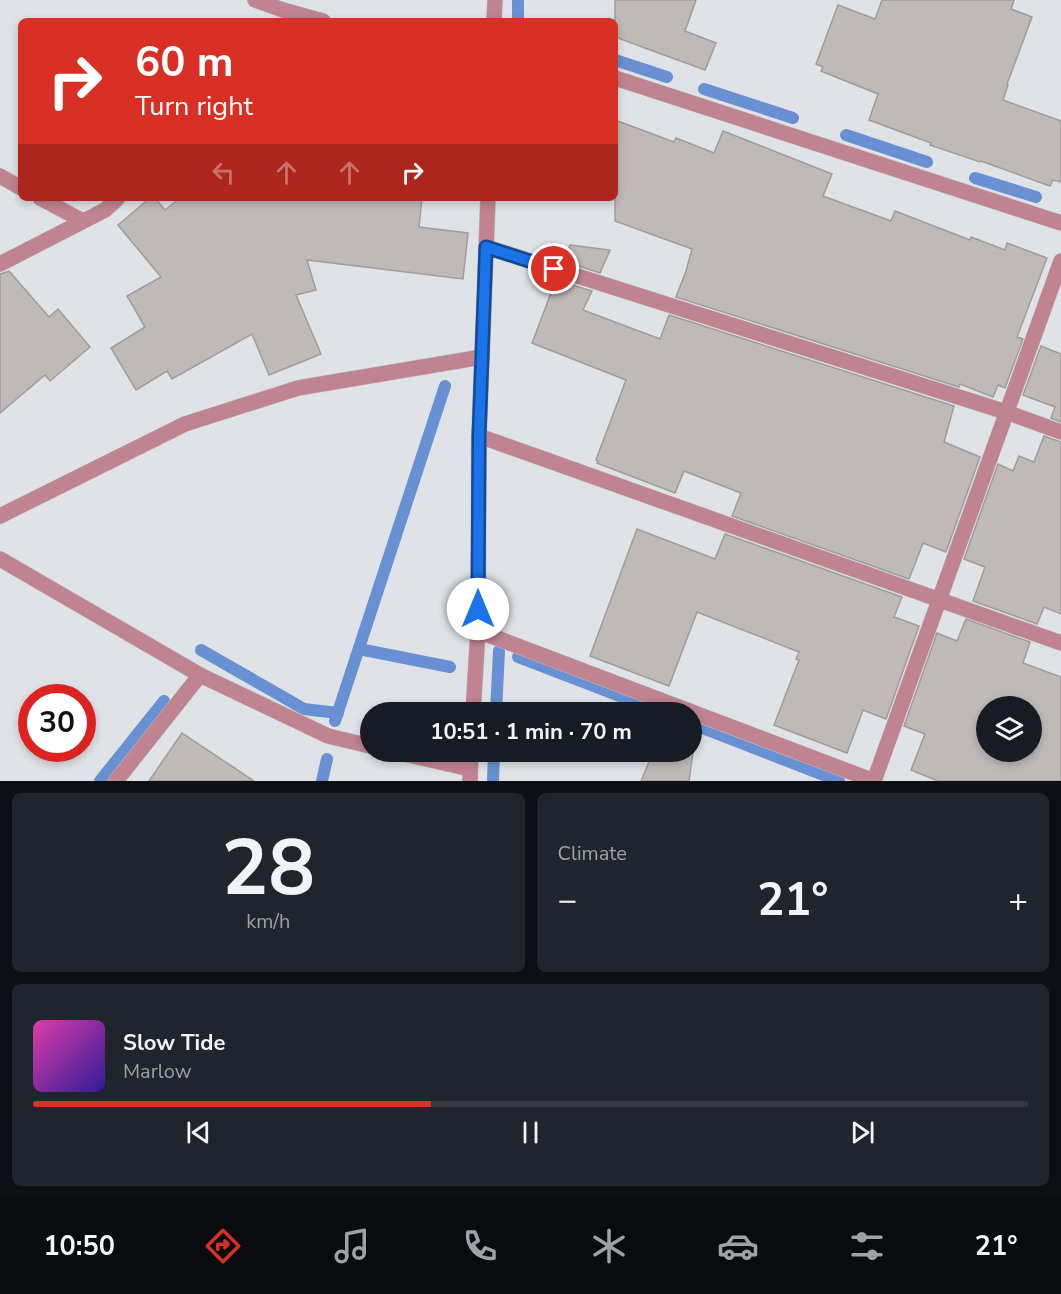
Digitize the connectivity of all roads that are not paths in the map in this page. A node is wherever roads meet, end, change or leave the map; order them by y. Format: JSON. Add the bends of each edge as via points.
{"nodes":[{"id":1,"x":255,"y":0,"type":"edge"},
{"id":2,"x":495,"y":0,"type":"edge"},
{"id":3,"x":280,"y":16,"type":"edge"},
{"id":4,"x":297,"y":18,"type":"edge"},
{"id":5,"x":494,"y":18,"type":"edge"},
{"id":6,"x":618,"y":79,"type":"edge"},
{"id":7,"x":0,"y":176,"type":"edge"},
{"id":8,"x":18,"y":186,"type":"edge"},
{"id":9,"x":46,"y":201,"type":"edge"},
{"id":10,"x":115,"y":201,"type":"edge"},
{"id":11,"x":488,"y":201,"type":"edge"},
{"id":12,"x":83,"y":221,"type":"junction"},
{"id":13,"x":1061,"y":223,"type":"edge"},
{"id":14,"x":486,"y":247,"type":"junction"},
{"id":15,"x":1061,"y":261,"type":"edge"},
{"id":16,"x":0,"y":264,"type":"edge"},
{"id":17,"x":482,"y":357,"type":"junction"},
{"id":18,"x":1006,"y":412,"type":"junction"},
{"id":19,"x":1061,"y":432,"type":"edge"},
{"id":20,"x":479,"y":436,"type":"junction"},
{"id":21,"x":0,"y":516,"type":"edge"},
{"id":22,"x":0,"y":559,"type":"edge"},
{"id":23,"x":939,"y":598,"type":"junction"},
{"id":24,"x":478,"y":631,"type":"junction"},
{"id":25,"x":1061,"y":643,"type":"edge"},
{"id":26,"x":200,"y":675,"type":"junction"},
{"id":27,"x":474,"y":702,"type":"edge"},
{"id":28,"x":360,"y":744,"type":"edge"},
{"id":29,"x":428,"y":762,"type":"edge"},
{"id":30,"x":470,"y":775,"type":"edge"},
{"id":31,"x":116,"y":781,"type":"edge"},
{"id":32,"x":874,"y":781,"type":"edge"}],
"edges":[{"from":1,"to":3,"type":"street"},
{"from":2,"to":5,"type":"street"},
{"from":3,"to":4,"type":"street"},
{"from":6,"to":13,"type":"street"},
{"from":7,"to":8,"type":"street"},
{"from":9,"to":12,"type":"street"},
{"from":10,"to":12,"type":"street"},
{"from":11,"to":14,"type":"street"},
{"from":12,"to":16,"type":"street"},
{"from":14,"to":17,"type":"street"},
{"from":14,"to":18,"type":"street"},
{"from":15,"to":18,"type":"street"},
{"from":17,"to":20,"type":"street"},
{"from":17,"to":21,"type":"street","via":[[298,388],[185,424]]},
{"from":18,"to":19,"type":"street"},
{"from":18,"to":23,"type":"street"},
{"from":20,"to":23,"type":"street"},
{"from":20,"to":24,"type":"street"},
{"from":22,"to":26,"type":"street"},
{"from":23,"to":25,"type":"street"},
{"from":23,"to":32,"type":"street"},
{"from":24,"to":27,"type":"street"},
{"from":24,"to":32,"type":"street"},
{"from":26,"to":28,"type":"street","via":[[328,736]]},
{"from":26,"to":31,"type":"street"},
{"from":29,"to":30,"type":"street"}]}
